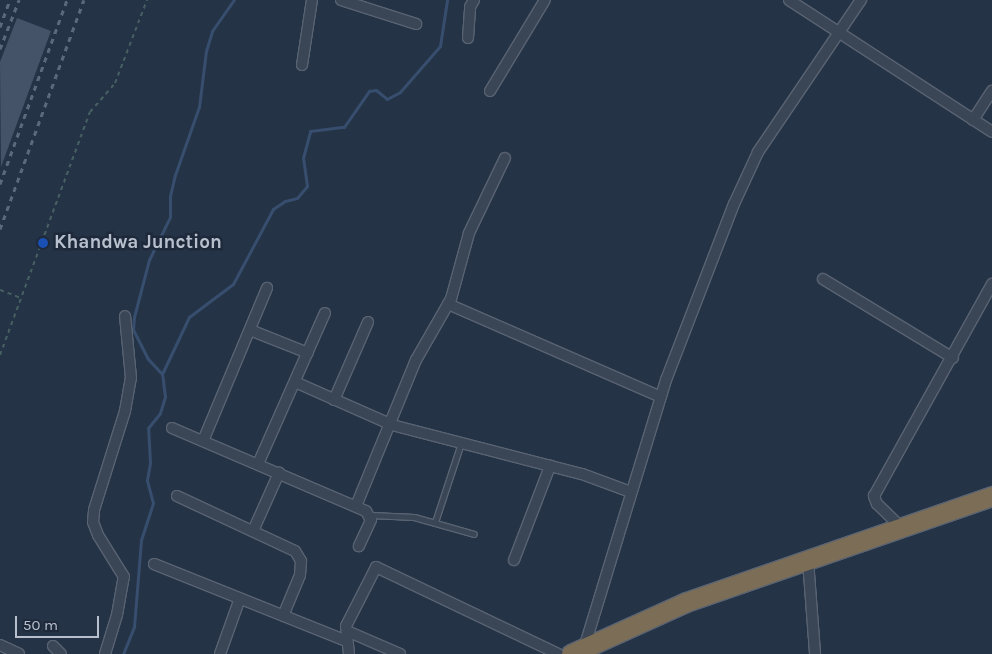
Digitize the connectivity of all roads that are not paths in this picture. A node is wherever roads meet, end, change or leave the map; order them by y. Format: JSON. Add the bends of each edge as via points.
{"nodes":[{"id":1,"x":312,"y":0,"type":"edge"},
{"id":2,"x":341,"y":0,"type":"edge"},
{"id":3,"x":474,"y":0,"type":"edge"},
{"id":4,"x":545,"y":0,"type":"edge"},
{"id":5,"x":789,"y":0,"type":"edge"},
{"id":6,"x":861,"y":0,"type":"edge"},
{"id":7,"x":416,"y":24,"type":"dead end"},
{"id":8,"x":837,"y":31,"type":"junction"},
{"id":9,"x":468,"y":38,"type":"dead end"},
{"id":10,"x":302,"y":65,"type":"dead end"},
{"id":11,"x":490,"y":91,"type":"dead end"},
{"id":12,"x":992,"y":91,"type":"edge"},
{"id":13,"x":973,"y":120,"type":"junction"},
{"id":14,"x":992,"y":132,"type":"edge"},
{"id":15,"x":505,"y":158,"type":"dead end"},
{"id":16,"x":823,"y":279,"type":"dead end"},
{"id":17,"x":992,"y":284,"type":"edge"},
{"id":18,"x":267,"y":288,"type":"dead end"},
{"id":19,"x":448,"y":304,"type":"junction"},
{"id":20,"x":325,"y":313,"type":"dead end"},
{"id":21,"x":125,"y":316,"type":"dead end"},
{"id":22,"x":368,"y":322,"type":"dead end"},
{"id":23,"x":250,"y":330,"type":"junction"},
{"id":24,"x":308,"y":354,"type":"junction"},
{"id":25,"x":953,"y":358,"type":"junction"},
{"id":26,"x":295,"y":382,"type":"junction"},
{"id":27,"x":661,"y":396,"type":"junction"},
{"id":28,"x":334,"y":400,"type":"junction"},
{"id":29,"x":392,"y":425,"type":"junction"},
{"id":30,"x":172,"y":428,"type":"dead end"},
{"id":31,"x":203,"y":441,"type":"junction"},
{"id":32,"x":461,"y":443,"type":"junction"},
{"id":33,"x":258,"y":464,"type":"junction"},
{"id":34,"x":550,"y":466,"type":"junction"},
{"id":35,"x":278,"y":473,"type":"junction"},
{"id":36,"x":631,"y":492,"type":"junction"},
{"id":37,"x":176,"y":496,"type":"dead end"},
{"id":38,"x":992,"y":496,"type":"edge"},
{"id":39,"x":356,"y":506,"type":"junction"},
{"id":40,"x":371,"y":515,"type":"junction"},
{"id":41,"x":435,"y":522,"type":"junction"},
{"id":42,"x":902,"y":528,"type":"junction"},
{"id":43,"x":254,"y":531,"type":"junction"},
{"id":44,"x":474,"y":534,"type":"dead end"},
{"id":45,"x":359,"y":546,"type":"dead end"},
{"id":46,"x":514,"y":560,"type":"dead end"},
{"id":47,"x":808,"y":560,"type":"junction"},
{"id":48,"x":154,"y":564,"type":"dead end"},
{"id":49,"x":240,"y":598,"type":"junction"},
{"id":50,"x":284,"y":616,"type":"junction"},
{"id":51,"x":0,"y":645,"type":"edge"},
{"id":52,"x":53,"y":646,"type":"dead end"},
{"id":53,"x":346,"y":646,"type":"edge"},
{"id":54,"x":578,"y":650,"type":"edge"},
{"id":55,"x":19,"y":654,"type":"edge"},
{"id":56,"x":61,"y":654,"type":"edge"},
{"id":57,"x":105,"y":654,"type":"edge"},
{"id":58,"x":220,"y":654,"type":"edge"},
{"id":59,"x":400,"y":654,"type":"edge"},
{"id":60,"x":558,"y":654,"type":"edge"},
{"id":61,"x":815,"y":654,"type":"edge"}],
"edges":[{"from":1,"to":10,"type":"street"},
{"from":2,"to":7,"type":"street"},
{"from":3,"to":9,"type":"street","via":[[470,7]]},
{"from":4,"to":11,"type":"street"},
{"from":5,"to":8,"type":"street"},
{"from":6,"to":8,"type":"street"},
{"from":8,"to":13,"type":"street"},
{"from":8,"to":27,"type":"street","via":[[758,152],[731,213]]},
{"from":12,"to":13,"type":"street"},
{"from":13,"to":14,"type":"street"},
{"from":15,"to":19,"type":"street","via":[[469,233]]},
{"from":16,"to":25,"type":"street"},
{"from":17,"to":25,"type":"street"},
{"from":18,"to":23,"type":"street"},
{"from":19,"to":27,"type":"street"},
{"from":19,"to":29,"type":"street","via":[[416,360]]},
{"from":20,"to":24,"type":"street"},
{"from":21,"to":57,"type":"street","via":[[131,378],[125,411],[93,522],[124,577]]},
{"from":22,"to":28,"type":"street"},
{"from":23,"to":24,"type":"street"},
{"from":23,"to":31,"type":"street"},
{"from":24,"to":26,"type":"street"},
{"from":25,"to":42,"type":"street","via":[[874,496],[877,504]]},
{"from":26,"to":28,"type":"street"},
{"from":26,"to":33,"type":"street"},
{"from":27,"to":36,"type":"street"},
{"from":28,"to":29,"type":"street"},
{"from":29,"to":32,"type":"street"},
{"from":29,"to":39,"type":"street"},
{"from":30,"to":31,"type":"street"},
{"from":31,"to":33,"type":"street"},
{"from":32,"to":34,"type":"street"},
{"from":32,"to":41,"type":"lane"},
{"from":33,"to":35,"type":"street"},
{"from":34,"to":36,"type":"street"},
{"from":34,"to":46,"type":"street"},
{"from":35,"to":39,"type":"street"},
{"from":35,"to":43,"type":"street"},
{"from":36,"to":54,"type":"street"},
{"from":37,"to":43,"type":"street"},
{"from":38,"to":42,"type":"highway"},
{"from":39,"to":40,"type":"street"},
{"from":40,"to":41,"type":"lane","via":[[397,515]]},
{"from":40,"to":45,"type":"street"},
{"from":41,"to":44,"type":"lane"},
{"from":42,"to":47,"type":"highway"},
{"from":43,"to":50,"type":"street","via":[[295,551],[301,561],[300,575]]},
{"from":47,"to":54,"type":"highway","via":[[686,602]]},
{"from":47,"to":61,"type":"street"},
{"from":48,"to":49,"type":"street"},
{"from":49,"to":50,"type":"street"},
{"from":49,"to":58,"type":"street"},
{"from":50,"to":53,"type":"street"},
{"from":51,"to":55,"type":"street"},
{"from":52,"to":56,"type":"street"},
{"from":53,"to":59,"type":"street"},
{"from":53,"to":60,"type":"street","via":[[376,567]]}]}
